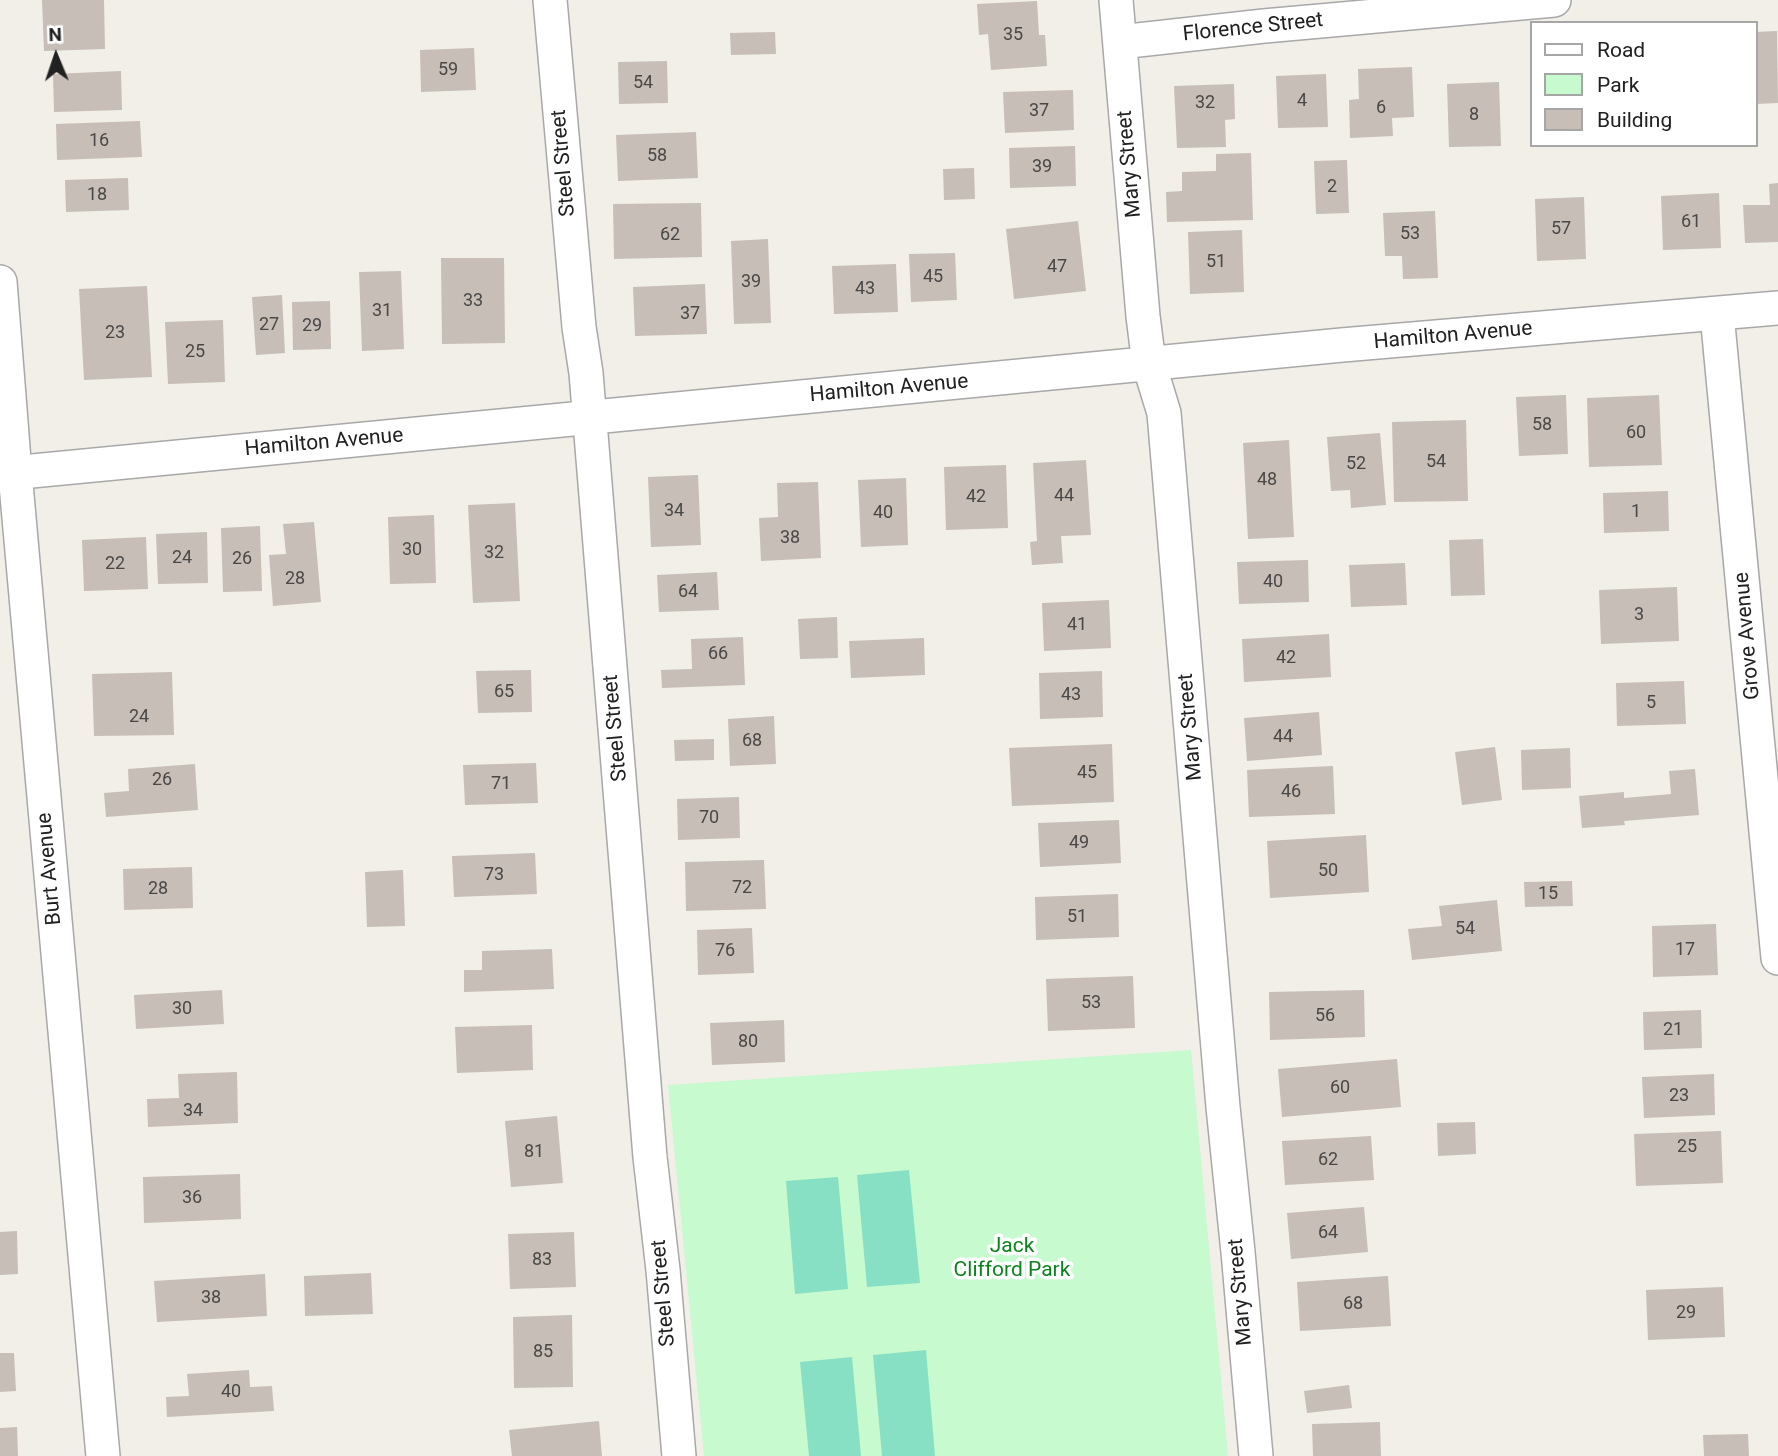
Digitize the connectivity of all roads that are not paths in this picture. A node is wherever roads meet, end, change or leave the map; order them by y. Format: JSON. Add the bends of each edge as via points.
{"nodes":[{"id":1,"x":550,"y":0,"type":"edge"},
{"id":2,"x":1116,"y":0,"type":"edge"},
{"id":3,"x":1554,"y":0,"type":"edge"},
{"id":4,"x":1120,"y":42,"type":"junction"},
{"id":5,"x":0,"y":282,"type":"edge"},
{"id":6,"x":1778,"y":308,"type":"edge"},
{"id":7,"x":1717,"y":314,"type":"junction"},
{"id":8,"x":1149,"y":364,"type":"junction"},
{"id":9,"x":589,"y":418,"type":"junction"},
{"id":10,"x":7,"y":474,"type":"edge"},
{"id":11,"x":1778,"y":958,"type":"edge"},
{"id":12,"x":103,"y":1456,"type":"edge"},
{"id":13,"x":679,"y":1456,"type":"edge"},
{"id":14,"x":1256,"y":1456,"type":"edge"}],
"edges":[{"from":1,"to":9,"type":"street","name":"Steel Street"},
{"from":2,"to":4,"type":"street","name":"Mary Street"},
{"from":3,"to":4,"type":"street","name":"Florence Street"},
{"from":4,"to":8,"type":"street","name":"Mary Street"},
{"from":5,"to":10,"type":"street","name":"Burt Avenue"},
{"from":6,"to":7,"type":"street","name":"Hamilton Avenue"},
{"from":7,"to":8,"type":"street","name":"Hamilton Avenue"},
{"from":7,"to":11,"type":"street","name":"Grove Avenue"},
{"from":8,"to":9,"type":"street","name":"Hamilton Avenue"},
{"from":8,"to":14,"type":"street","name":"Mary Street","via":[[1164,413]]},
{"from":9,"to":10,"type":"street","name":"Hamilton Avenue"},
{"from":9,"to":13,"type":"street","name":"Steel Street"},
{"from":10,"to":12,"type":"street","name":"Burt Avenue"}]}
